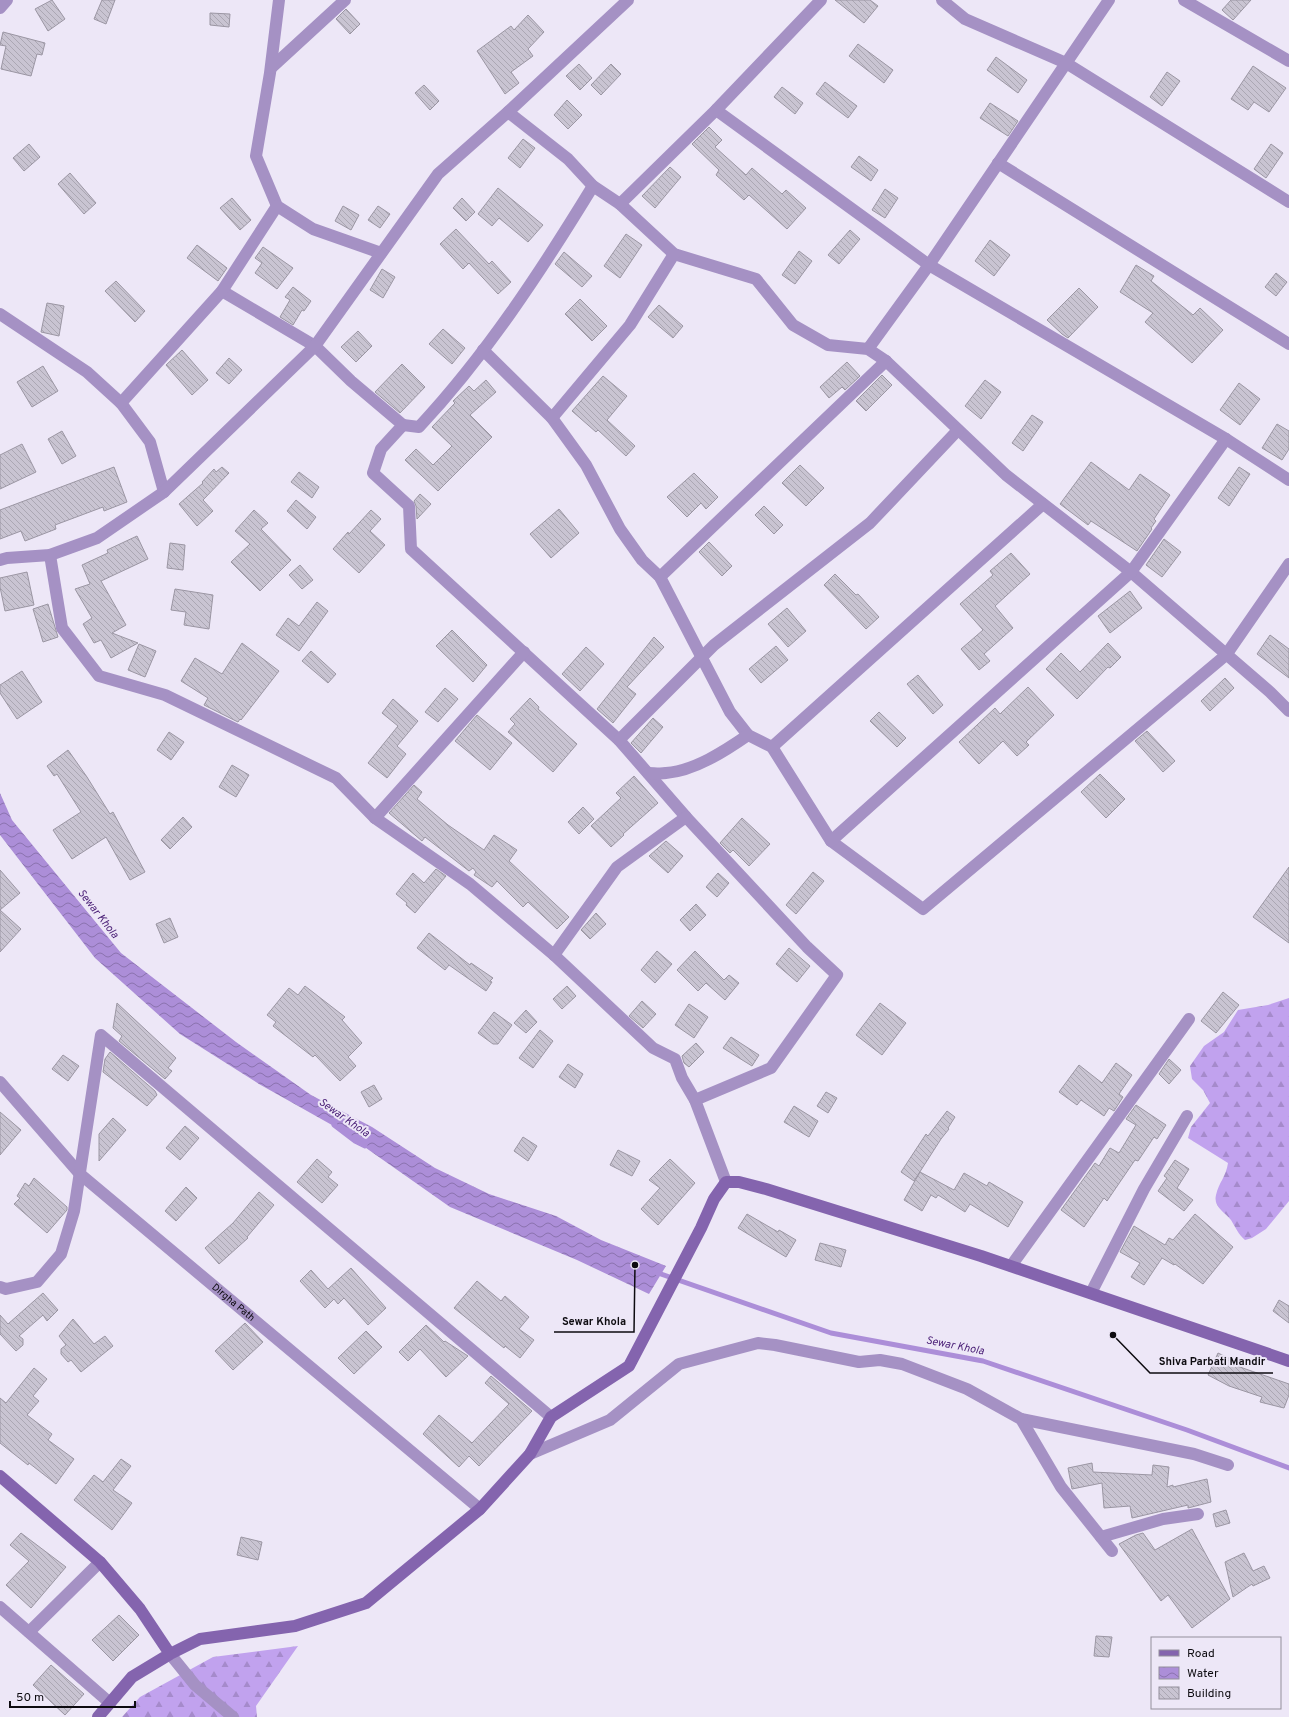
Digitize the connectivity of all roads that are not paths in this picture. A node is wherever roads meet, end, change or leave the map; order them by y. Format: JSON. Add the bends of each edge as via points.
{"nodes":[{"id":1,"x":7,"y":0,"type":"edge"},
{"id":2,"x":279,"y":0,"type":"edge"},
{"id":3,"x":345,"y":0,"type":"edge"},
{"id":4,"x":628,"y":0,"type":"edge"},
{"id":5,"x":820,"y":0,"type":"edge"},
{"id":6,"x":942,"y":0,"type":"edge"},
{"id":7,"x":1109,"y":0,"type":"edge"},
{"id":8,"x":1184,"y":0,"type":"edge"},
{"id":9,"x":0,"y":8,"type":"edge"},
{"id":10,"x":1289,"y":61,"type":"edge"},
{"id":11,"x":1066,"y":63,"type":"junction"},
{"id":12,"x":271,"y":68,"type":"junction"},
{"id":13,"x":716,"y":110,"type":"junction"},
{"id":14,"x":508,"y":112,"type":"junction"},
{"id":15,"x":998,"y":163,"type":"junction"},
{"id":16,"x":593,"y":186,"type":"junction"},
{"id":17,"x":1289,"y":202,"type":"edge"},
{"id":18,"x":620,"y":204,"type":"junction"},
{"id":19,"x":277,"y":206,"type":"junction"},
{"id":20,"x":381,"y":253,"type":"junction"},
{"id":21,"x":674,"y":254,"type":"junction"},
{"id":22,"x":929,"y":265,"type":"junction"},
{"id":23,"x":222,"y":291,"type":"junction"},
{"id":24,"x":0,"y":314,"type":"edge"},
{"id":25,"x":1289,"y":344,"type":"edge"},
{"id":26,"x":315,"y":346,"type":"junction"},
{"id":27,"x":868,"y":349,"type":"junction"},
{"id":28,"x":483,"y":350,"type":"junction"},
{"id":29,"x":886,"y":361,"type":"junction"},
{"id":30,"x":121,"y":403,"type":"junction"},
{"id":31,"x":552,"y":418,"type":"junction"},
{"id":32,"x":403,"y":425,"type":"junction"},
{"id":33,"x":958,"y":430,"type":"junction"},
{"id":34,"x":1226,"y":439,"type":"junction"},
{"id":35,"x":1289,"y":480,"type":"edge"},
{"id":36,"x":164,"y":492,"type":"junction"},
{"id":37,"x":1043,"y":504,"type":"junction"},
{"id":38,"x":50,"y":555,"type":"junction"},
{"id":39,"x":0,"y":560,"type":"edge"},
{"id":40,"x":1289,"y":564,"type":"edge"},
{"id":41,"x":1131,"y":572,"type":"junction"},
{"id":42,"x":660,"y":577,"type":"junction"},
{"id":43,"x":524,"y":652,"type":"junction"},
{"id":44,"x":1226,"y":655,"type":"junction"},
{"id":45,"x":701,"y":659,"type":"junction"},
{"id":46,"x":1289,"y":711,"type":"edge"},
{"id":47,"x":748,"y":735,"type":"junction"},
{"id":48,"x":619,"y":740,"type":"junction"},
{"id":49,"x":772,"y":747,"type":"junction"},
{"id":50,"x":648,"y":774,"type":"junction"},
{"id":51,"x":686,"y":817,"type":"junction"},
{"id":52,"x":375,"y":818,"type":"junction"},
{"id":53,"x":831,"y":841,"type":"junction"},
{"id":54,"x":554,"y":955,"type":"junction"},
{"id":55,"x":1189,"y":1019,"type":"dead end"},
{"id":56,"x":0,"y":1082,"type":"edge"},
{"id":57,"x":695,"y":1100,"type":"junction"},
{"id":58,"x":1187,"y":1116,"type":"dead end"},
{"id":59,"x":80,"y":1174,"type":"junction"},
{"id":60,"x":726,"y":1182,"type":"junction"},
{"id":61,"x":1011,"y":1266,"type":"junction"},
{"id":62,"x":0,"y":1288,"type":"edge"},
{"id":63,"x":1091,"y":1293,"type":"junction"},
{"id":64,"x":1289,"y":1361,"type":"edge"},
{"id":65,"x":551,"y":1418,"type":"junction"},
{"id":66,"x":1021,"y":1419,"type":"junction"},
{"id":67,"x":530,"y":1454,"type":"junction"},
{"id":68,"x":1228,"y":1465,"type":"dead end"},
{"id":69,"x":0,"y":1476,"type":"edge"},
{"id":70,"x":480,"y":1509,"type":"junction"},
{"id":71,"x":1198,"y":1514,"type":"dead end"},
{"id":72,"x":1101,"y":1537,"type":"junction"},
{"id":73,"x":1112,"y":1551,"type":"dead end"},
{"id":74,"x":100,"y":1562,"type":"junction"},
{"id":75,"x":0,"y":1607,"type":"edge"},
{"id":76,"x":29,"y":1632,"type":"junction"},
{"id":77,"x":170,"y":1654,"type":"junction"},
{"id":78,"x":110,"y":1703,"type":"junction"},
{"id":79,"x":98,"y":1717,"type":"edge"},
{"id":80,"x":232,"y":1717,"type":"edge"}],
"edges":[{"from":1,"to":9,"type":"street"},
{"from":2,"to":12,"type":"street"},
{"from":3,"to":12,"type":"street"},
{"from":4,"to":14,"type":"street"},
{"from":5,"to":13,"type":"street"},
{"from":6,"to":11,"type":"street","via":[[965,19]]},
{"from":7,"to":11,"type":"street"},
{"from":8,"to":10,"type":"street"},
{"from":11,"to":15,"type":"street"},
{"from":11,"to":17,"type":"street"},
{"from":12,"to":19,"type":"street","via":[[256,156]]},
{"from":13,"to":18,"type":"street"},
{"from":13,"to":22,"type":"street"},
{"from":14,"to":16,"type":"street","via":[[568,159]]},
{"from":14,"to":20,"type":"street","via":[[438,174]]},
{"from":15,"to":22,"type":"street"},
{"from":15,"to":25,"type":"street"},
{"from":16,"to":18,"type":"street"},
{"from":16,"to":28,"type":"street","via":[[549,258]]},
{"from":18,"to":21,"type":"street"},
{"from":19,"to":20,"type":"street","via":[[312,229]]},
{"from":19,"to":23,"type":"street"},
{"from":20,"to":26,"type":"street"},
{"from":21,"to":27,"type":"street","via":[[756,279],[793,326],[828,345]]},
{"from":21,"to":31,"type":"street","via":[[630,325]]},
{"from":22,"to":27,"type":"street"},
{"from":22,"to":34,"type":"street"},
{"from":23,"to":26,"type":"street"},
{"from":23,"to":30,"type":"street"},
{"from":24,"to":30,"type":"street","via":[[87,372]]},
{"from":26,"to":32,"type":"street"},
{"from":26,"to":36,"type":"street"},
{"from":27,"to":29,"type":"street"},
{"from":28,"to":31,"type":"street"},
{"from":28,"to":32,"type":"street","via":[[419,427]]},
{"from":29,"to":33,"type":"street"},
{"from":29,"to":42,"type":"street"},
{"from":30,"to":36,"type":"street","via":[[150,442]]},
{"from":31,"to":42,"type":"street","via":[[586,465],[620,528],[642,560]]},
{"from":32,"to":43,"type":"street","via":[[381,449],[373,472],[409,506],[411,549]]},
{"from":33,"to":37,"type":"street","via":[[1006,475]]},
{"from":33,"to":45,"type":"street","via":[[870,523],[714,645]]},
{"from":34,"to":35,"type":"street"},
{"from":34,"to":41,"type":"street"},
{"from":36,"to":38,"type":"street","via":[[97,538]]},
{"from":37,"to":41,"type":"street"},
{"from":37,"to":49,"type":"street"},
{"from":38,"to":39,"type":"street"},
{"from":38,"to":52,"type":"street","via":[[62,628],[99,676],[165,695],[336,778]]},
{"from":40,"to":44,"type":"street"},
{"from":41,"to":44,"type":"street"},
{"from":41,"to":53,"type":"street"},
{"from":42,"to":45,"type":"street"},
{"from":43,"to":48,"type":"street"},
{"from":43,"to":52,"type":"street"},
{"from":44,"to":46,"type":"street"},
{"from":44,"to":53,"type":"street","via":[[923,909]]},
{"from":45,"to":47,"type":"street","via":[[730,712]]},
{"from":45,"to":48,"type":"street"},
{"from":47,"to":49,"type":"street"},
{"from":47,"to":50,"type":"street","via":[[724,751],[691,766],[668,773]]},
{"from":48,"to":50,"type":"street"},
{"from":49,"to":53,"type":"street"},
{"from":50,"to":51,"type":"street"},
{"from":51,"to":54,"type":"street","via":[[617,867]]},
{"from":51,"to":57,"type":"street","via":[[807,947],[837,975],[771,1068]]},
{"from":52,"to":54,"type":"street","via":[[470,884]]},
{"from":54,"to":57,"type":"street","via":[[653,1048],[675,1059],[682,1078]]},
{"from":55,"to":61,"type":"street"},
{"from":56,"to":59,"type":"street","name":"Dirgha Path"},
{"from":57,"to":60,"type":"street"},
{"from":58,"to":63,"type":"street","via":[[1144,1189]]},
{"from":59,"to":62,"type":"street","via":[[74,1211],[61,1254],[37,1282]]},
{"from":59,"to":65,"type":"street","via":[[101,1035]]},
{"from":59,"to":70,"type":"street","name":"Dirgha Path"},
{"from":60,"to":61,"type":"street","via":[[739,1182],[766,1189]]},
{"from":60,"to":65,"type":"street","via":[[714,1200],[629,1366]]},
{"from":61,"to":63,"type":"street"},
{"from":63,"to":64,"type":"street"},
{"from":65,"to":67,"type":"street"},
{"from":66,"to":67,"type":"street","via":[[967,1389],[902,1364],[880,1360],[859,1362],[758,1344],[679,1364],[610,1420]]},
{"from":66,"to":68,"type":"street","via":[[1194,1454]]},
{"from":66,"to":72,"type":"street","via":[[1061,1487]]},
{"from":67,"to":70,"type":"street"},
{"from":69,"to":74,"type":"street"},
{"from":70,"to":77,"type":"street","via":[[366,1603],[295,1626],[200,1639]]},
{"from":71,"to":72,"type":"street","via":[[1163,1519]]},
{"from":72,"to":73,"type":"street"},
{"from":74,"to":76,"type":"street"},
{"from":74,"to":77,"type":"street","via":[[140,1609]]},
{"from":75,"to":76,"type":"street"},
{"from":76,"to":78,"type":"street"},
{"from":77,"to":78,"type":"street","via":[[132,1677]]},
{"from":77,"to":80,"type":"street","via":[[195,1685]]},
{"from":78,"to":79,"type":"street"}]}
